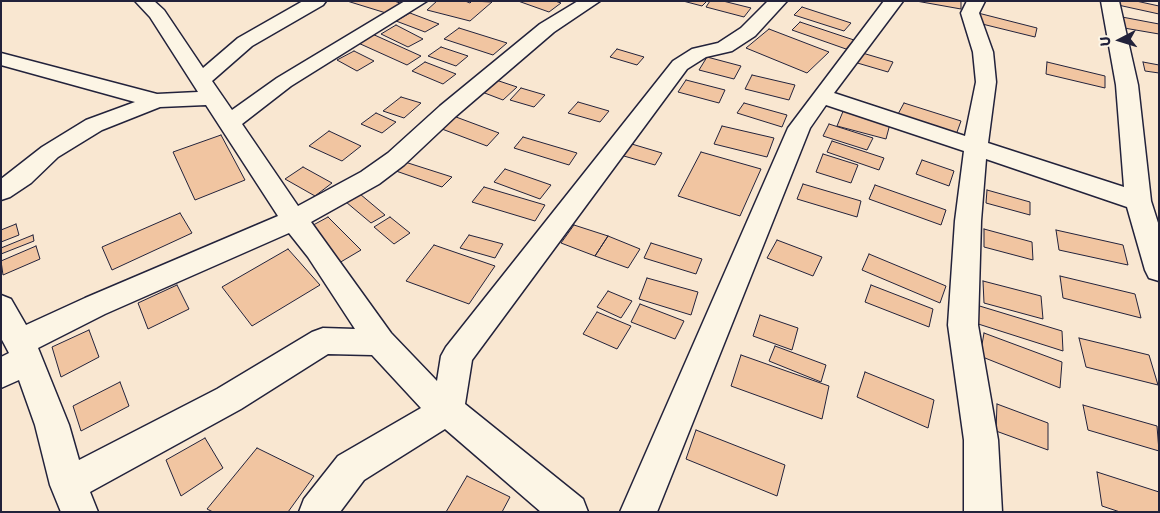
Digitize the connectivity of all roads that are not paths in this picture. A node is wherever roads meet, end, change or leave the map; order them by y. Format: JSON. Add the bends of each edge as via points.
{"nodes":[{"id":1,"x":144,"y":1,"type":"edge"},
{"id":2,"x":317,"y":1,"type":"edge"},
{"id":3,"x":418,"y":1,"type":"edge"},
{"id":4,"x":591,"y":1,"type":"edge"},
{"id":5,"x":778,"y":1,"type":"edge"},
{"id":6,"x":894,"y":1,"type":"edge"},
{"id":7,"x":976,"y":1,"type":"edge"},
{"id":8,"x":1107,"y":2,"type":"edge"},
{"id":9,"x":1,"y":59,"type":"edge"},
{"id":10,"x":208,"y":89,"type":"junction"},
{"id":11,"x":821,"y":96,"type":"junction"},
{"id":12,"x":157,"y":101,"type":"junction"},
{"id":13,"x":231,"y":122,"type":"junction"},
{"id":14,"x":976,"y":147,"type":"junction"},
{"id":15,"x":12,"y":175,"type":"edge"},
{"id":16,"x":1,"y":191,"type":"edge"},
{"id":17,"x":1138,"y":201,"type":"junction"},
{"id":18,"x":294,"y":220,"type":"junction"},
{"id":19,"x":1159,"y":270,"type":"edge"},
{"id":20,"x":1,"y":307,"type":"edge"},
{"id":21,"x":380,"y":342,"type":"junction"},
{"id":22,"x":15,"y":358,"type":"edge"},
{"id":23,"x":448,"y":409,"type":"junction"},
{"id":24,"x":74,"y":498,"type":"edge"},
{"id":25,"x":317,"y":512,"type":"edge"},
{"id":26,"x":570,"y":512,"type":"edge"},
{"id":27,"x":638,"y":512,"type":"edge"},
{"id":28,"x":983,"y":512,"type":"edge"}],
"edges":[{"from":1,"to":10,"type":"street","via":[[157,14]]},
{"from":2,"to":10,"type":"street","via":[[245,42]]},
{"from":3,"to":13,"type":"street","via":[[284,82]]},
{"from":4,"to":18,"type":"street","via":[[548,28],[376,173]]},
{"from":5,"to":23,"type":"street","via":[[748,32],[733,42],[691,57],[680,65],[457,356]]},
{"from":6,"to":11,"type":"street"},
{"from":7,"to":14,"type":"street","via":[[970,18],[983,52],[986,82]]},
{"from":8,"to":17,"type":"street","via":[[1127,85]]},
{"from":9,"to":12,"type":"street"},
{"from":10,"to":12,"type":"street"},
{"from":10,"to":13,"type":"street"},
{"from":11,"to":14,"type":"street"},
{"from":11,"to":27,"type":"street","via":[[799,128],[784,162]]},
{"from":12,"to":15,"type":"street","via":[[94,125]]},
{"from":13,"to":18,"type":"street"},
{"from":14,"to":17,"type":"street"},
{"from":14,"to":28,"type":"street","via":[[968,221],[963,325],[981,440]]},
{"from":15,"to":16,"type":"street"},
{"from":17,"to":19,"type":"street"},
{"from":18,"to":21,"type":"street"},
{"from":18,"to":22,"type":"street","via":[[95,306]]},
{"from":20,"to":22,"type":"street"},
{"from":21,"to":23,"type":"street","via":[[426,392]]},
{"from":21,"to":24,"type":"street","via":[[323,341]]},
{"from":22,"to":24,"type":"street","via":[[52,424]]},
{"from":23,"to":25,"type":"street","via":[[351,468]]},
{"from":23,"to":26,"type":"street"}]}
